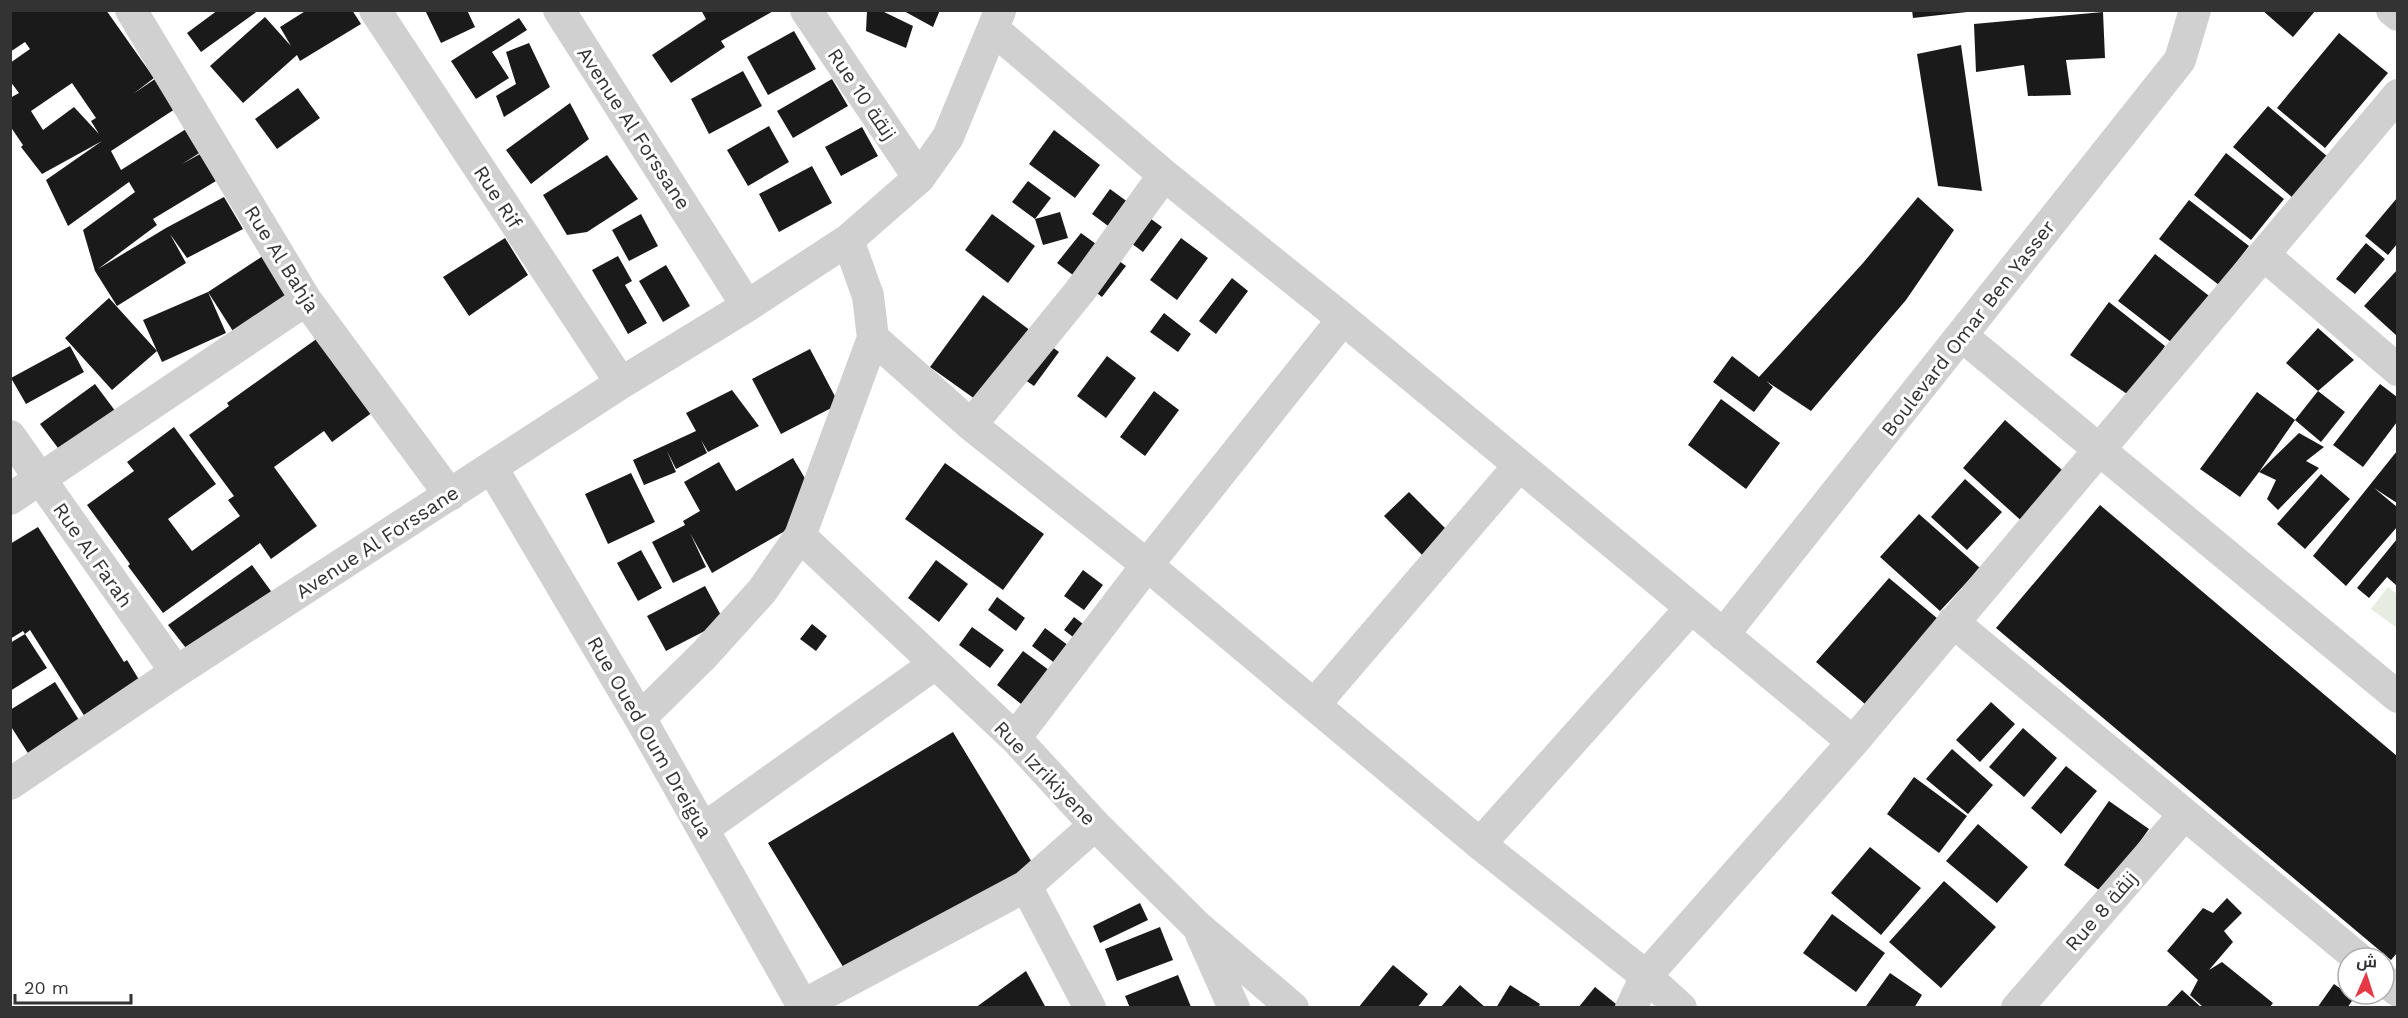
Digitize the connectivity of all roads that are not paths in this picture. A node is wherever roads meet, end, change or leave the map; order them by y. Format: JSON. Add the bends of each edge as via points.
{"nodes":[{"id":1,"x":131,"y":10,"type":"edge"},
{"id":2,"x":375,"y":10,"type":"edge"},
{"id":3,"x":559,"y":10,"type":"edge"},
{"id":4,"x":806,"y":10,"type":"edge"},
{"id":5,"x":2195,"y":10,"type":"edge"},
{"id":6,"x":2392,"y":10,"type":"edge"},
{"id":7,"x":2397,"y":15,"type":"edge"},
{"id":8,"x":997,"y":20,"type":"edge"},
{"id":9,"x":2397,"y":95,"type":"edge"},
{"id":10,"x":1164,"y":175,"type":"junction"},
{"id":11,"x":919,"y":178,"type":"junction"},
{"id":12,"x":848,"y":240,"type":"junction"},
{"id":13,"x":2264,"y":255,"type":"junction"},
{"id":14,"x":306,"y":300,"type":"junction"},
{"id":15,"x":747,"y":306,"type":"junction"},
{"id":16,"x":1343,"y":319,"type":"junction"},
{"id":17,"x":1962,"y":336,"type":"junction"},
{"id":18,"x":873,"y":338,"type":"junction"},
{"id":19,"x":2397,"y":370,"type":"edge"},
{"id":20,"x":621,"y":382,"type":"junction"},
{"id":21,"x":971,"y":425,"type":"junction"},
{"id":22,"x":10,"y":436,"type":"edge"},
{"id":23,"x":2099,"y":448,"type":"junction"},
{"id":24,"x":1518,"y":467,"type":"junction"},
{"id":25,"x":492,"y":468,"type":"junction"},
{"id":26,"x":39,"y":479,"type":"junction"},
{"id":27,"x":450,"y":495,"type":"junction"},
{"id":28,"x":10,"y":499,"type":"edge"},
{"id":29,"x":800,"y":536,"type":"junction"},
{"id":30,"x":1147,"y":565,"type":"junction"},
{"id":31,"x":1690,"y":609,"type":"junction"},
{"id":32,"x":1953,"y":622,"type":"junction"},
{"id":33,"x":1723,"y":635,"type":"junction"},
{"id":34,"x":935,"y":664,"type":"junction"},
{"id":35,"x":176,"y":672,"type":"junction"},
{"id":36,"x":2397,"y":697,"type":"edge"},
{"id":37,"x":1314,"y":705,"type":"junction"},
{"id":38,"x":640,"y":718,"type":"junction"},
{"id":39,"x":1015,"y":738,"type":"junction"},
{"id":40,"x":1853,"y":742,"type":"junction"},
{"id":41,"x":10,"y":784,"type":"edge"},
{"id":42,"x":2184,"y":815,"type":"junction"},
{"id":43,"x":1095,"y":825,"type":"junction"},
{"id":44,"x":703,"y":829,"type":"junction"},
{"id":45,"x":1480,"y":844,"type":"junction"},
{"id":46,"x":1026,"y":886,"type":"junction"},
{"id":47,"x":1198,"y":927,"type":"junction"},
{"id":48,"x":2343,"y":946,"type":"edge"},
{"id":49,"x":1646,"y":976,"type":"junction"},
{"id":50,"x":803,"y":1006,"type":"edge"},
{"id":51,"x":1090,"y":1008,"type":"edge"},
{"id":52,"x":1234,"y":1008,"type":"edge"},
{"id":53,"x":1293,"y":1008,"type":"edge"},
{"id":54,"x":1631,"y":1008,"type":"edge"},
{"id":55,"x":1681,"y":1008,"type":"edge"},
{"id":56,"x":2018,"y":1008,"type":"edge"}],
"edges":[{"from":1,"to":14,"type":"street","name":"Rue Al Bahja"},
{"from":2,"to":20,"type":"street","name":"Rue Rif"},
{"from":3,"to":15,"type":"street","name":"Avenue Al Forssane"},
{"from":4,"to":11,"type":"street","name":"Rue 10 زنقة"},
{"from":5,"to":17,"type":"street","name":"Boulevard Omar Ben Yasser","via":[[2180,60]]},
{"from":6,"to":7,"type":"street"},
{"from":8,"to":10,"type":"street"},
{"from":8,"to":11,"type":"street","name":"Avenue Al Forssane","via":[[948,137]]},
{"from":9,"to":13,"type":"street"},
{"from":10,"to":16,"type":"street"},
{"from":10,"to":21,"type":"street","via":[[1080,291]]},
{"from":11,"to":12,"type":"street","name":"Avenue Al Forssane"},
{"from":12,"to":15,"type":"street","name":"Avenue Al Forssane"},
{"from":12,"to":18,"type":"street","via":[[868,296]]},
{"from":13,"to":19,"type":"street"},
{"from":13,"to":23,"type":"street"},
{"from":14,"to":26,"type":"street"},
{"from":14,"to":27,"type":"street","name":"Rue Al Bahja"},
{"from":15,"to":20,"type":"street","name":"Avenue Al Forssane"},
{"from":16,"to":24,"type":"street"},
{"from":16,"to":30,"type":"street"},
{"from":17,"to":23,"type":"street"},
{"from":17,"to":33,"type":"street","name":"Boulevard Omar Ben Yasser"},
{"from":18,"to":21,"type":"street"},
{"from":18,"to":29,"type":"street"},
{"from":20,"to":25,"type":"street","name":"Avenue Al Forssane"},
{"from":21,"to":30,"type":"street"},
{"from":22,"to":26,"type":"street","name":"Rue Al Farah"},
{"from":23,"to":32,"type":"street"},
{"from":23,"to":36,"type":"street"},
{"from":24,"to":31,"type":"street"},
{"from":24,"to":37,"type":"street"},
{"from":25,"to":27,"type":"street","name":"Avenue Al Forssane"},
{"from":25,"to":38,"type":"street","name":"Rue Oued Oum Dreigua"},
{"from":26,"to":28,"type":"street"},
{"from":26,"to":35,"type":"street","name":"Rue Al Farah"},
{"from":27,"to":35,"type":"street","name":"Avenue Al Forssane"},
{"from":29,"to":34,"type":"street","name":"Rue Izrikiyene"},
{"from":29,"to":38,"type":"street","via":[[762,591]]},
{"from":30,"to":37,"type":"street"},
{"from":30,"to":39,"type":"street"},
{"from":31,"to":33,"type":"street"},
{"from":31,"to":45,"type":"street"},
{"from":32,"to":40,"type":"street"},
{"from":32,"to":42,"type":"street"},
{"from":33,"to":40,"type":"street"},
{"from":34,"to":39,"type":"street","name":"Rue Izrikiyene"},
{"from":34,"to":44,"type":"street"},
{"from":35,"to":41,"type":"street","name":"Avenue Al Forssane"},
{"from":37,"to":45,"type":"street"},
{"from":38,"to":44,"type":"street","name":"Rue Oued Oum Dreigua"},
{"from":39,"to":43,"type":"street","name":"Rue Izrikiyene"},
{"from":40,"to":49,"type":"street"},
{"from":42,"to":48,"type":"street"},
{"from":42,"to":56,"type":"street","name":"Rue 8 زنقة"},
{"from":43,"to":46,"type":"street"},
{"from":43,"to":47,"type":"street","name":"Rue Izrikiyene"},
{"from":44,"to":50,"type":"street","name":"Rue Oued Oum Dreigua"},
{"from":45,"to":49,"type":"street"},
{"from":46,"to":50,"type":"street"},
{"from":46,"to":51,"type":"street"},
{"from":47,"to":52,"type":"street"},
{"from":47,"to":53,"type":"street","name":"Rue Izrikiyene"},
{"from":49,"to":54,"type":"street"},
{"from":49,"to":55,"type":"street"}]}
